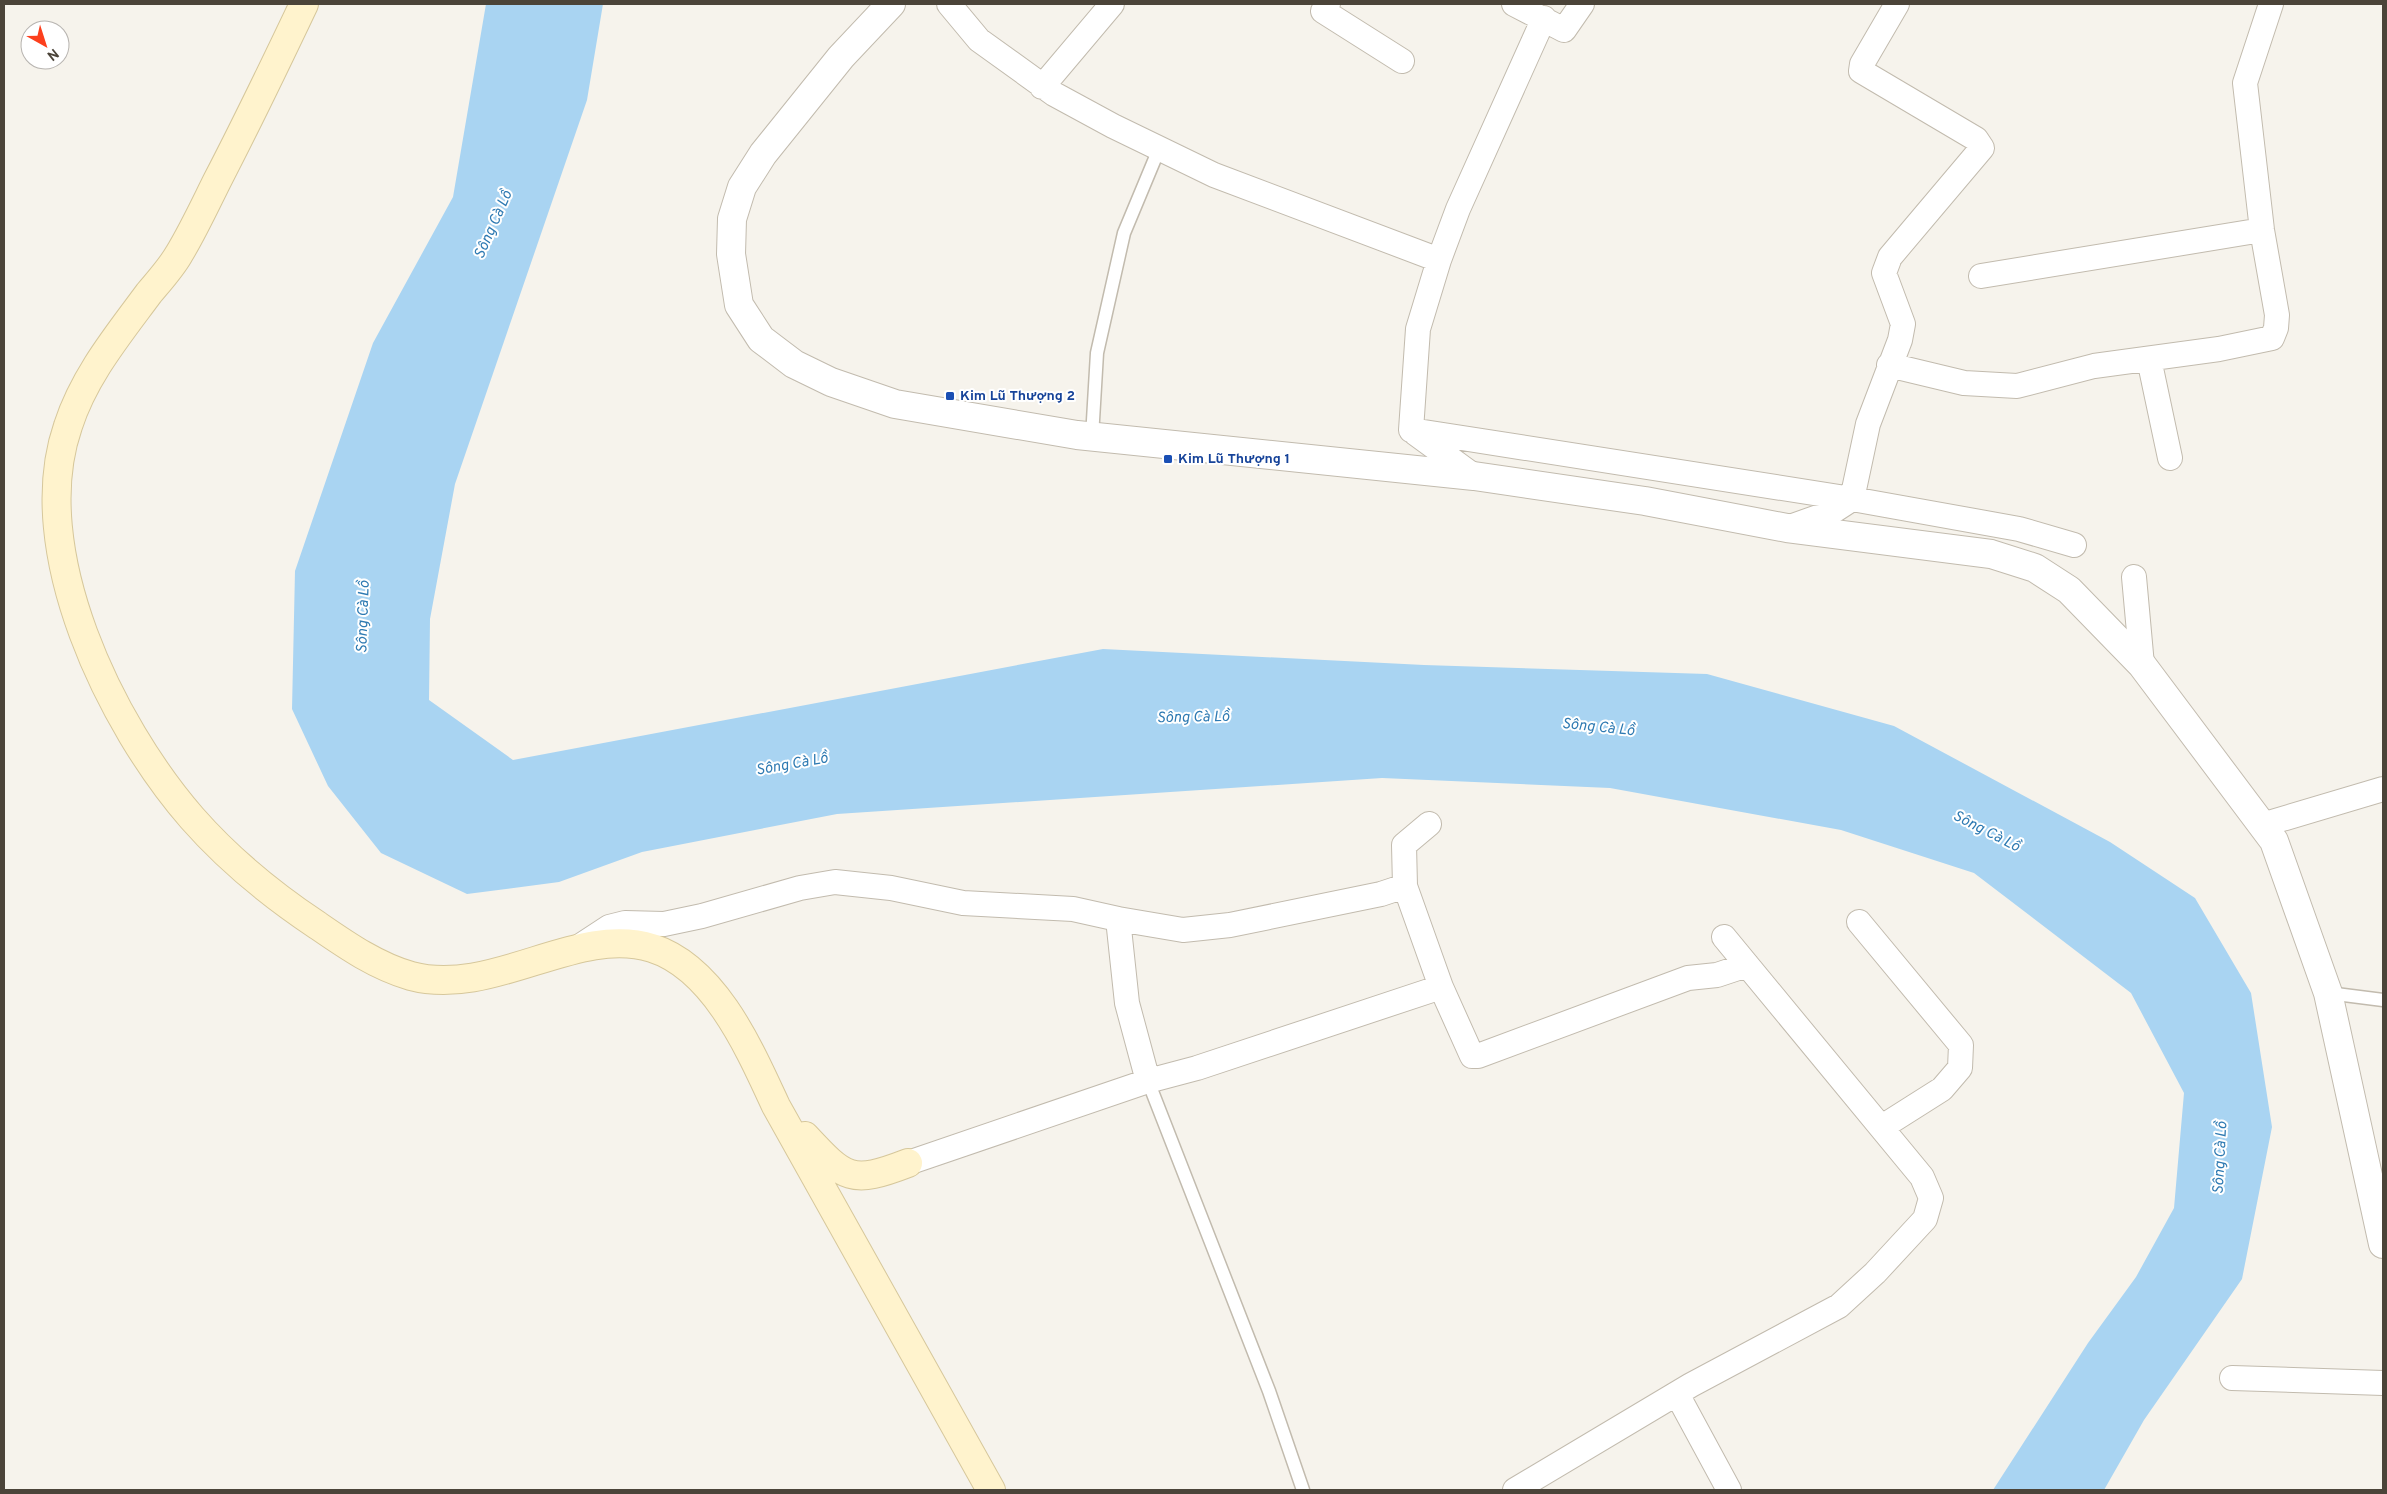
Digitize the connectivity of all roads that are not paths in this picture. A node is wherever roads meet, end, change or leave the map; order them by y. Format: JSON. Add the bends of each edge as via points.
{"nodes":[{"id":1,"x":304,"y":4,"type":"edge"},
{"id":2,"x":891,"y":4,"type":"edge"},
{"id":3,"x":949,"y":4,"type":"edge"},
{"id":4,"x":1112,"y":4,"type":"edge"},
{"id":5,"x":1328,"y":4,"type":"edge"},
{"id":6,"x":1514,"y":4,"type":"edge"},
{"id":7,"x":1582,"y":4,"type":"edge"},
{"id":8,"x":1897,"y":4,"type":"edge"},
{"id":9,"x":2271,"y":4,"type":"edge"},
{"id":10,"x":1544,"y":18,"type":"junction"},
{"id":11,"x":1402,"y":61,"type":"dead end"},
{"id":12,"x":1042,"y":87,"type":"junction"},
{"id":13,"x":1159,"y":148,"type":"junction"},
{"id":14,"x":2262,"y":230,"type":"junction"},
{"id":15,"x":1439,"y":260,"type":"junction"},
{"id":16,"x":1981,"y":276,"type":"dead end"},
{"id":17,"x":2148,"y":359,"type":"junction"},
{"id":18,"x":1889,"y":365,"type":"junction"},
{"id":19,"x":1411,"y":430,"type":"junction"},
{"id":20,"x":1092,"y":437,"type":"junction"},
{"id":21,"x":2170,"y":458,"type":"dead end"},
{"id":22,"x":1474,"y":476,"type":"junction"},
{"id":23,"x":1852,"y":499,"type":"junction"},
{"id":24,"x":1786,"y":528,"type":"junction"},
{"id":25,"x":2074,"y":544,"type":"dead end"},
{"id":26,"x":2134,"y":577,"type":"dead end"},
{"id":27,"x":2142,"y":665,"type":"junction"},
{"id":28,"x":2383,"y":789,"type":"edge"},
{"id":29,"x":1430,"y":824,"type":"dead end"},
{"id":30,"x":2262,"y":826,"type":"junction"},
{"id":31,"x":1405,"y":886,"type":"junction"},
{"id":32,"x":1118,"y":920,"type":"junction"},
{"id":33,"x":1859,"y":922,"type":"dead end"},
{"id":34,"x":1724,"y":936,"type":"dead end"},
{"id":35,"x":573,"y":951,"type":"junction"},
{"id":36,"x":1747,"y":965,"type":"junction"},
{"id":37,"x":1441,"y":987,"type":"junction"},
{"id":38,"x":2328,"y":993,"type":"junction"},
{"id":39,"x":2383,"y":1000,"type":"edge"},
{"id":40,"x":1148,"y":1081,"type":"junction"},
{"id":41,"x":776,"y":1106,"type":"junction"},
{"id":42,"x":1882,"y":1127,"type":"junction"},
{"id":43,"x":908,"y":1163,"type":"joint"},
{"id":44,"x":2383,"y":1244,"type":"edge"},
{"id":45,"x":2232,"y":1378,"type":"dead end"},
{"id":46,"x":2383,"y":1383,"type":"edge"},
{"id":47,"x":1676,"y":1394,"type":"junction"},
{"id":48,"x":991,"y":1490,"type":"edge"},
{"id":49,"x":1303,"y":1490,"type":"edge"},
{"id":50,"x":1515,"y":1490,"type":"edge"},
{"id":51,"x":1729,"y":1490,"type":"edge"}],
"edges":[{"from":1,"to":35,"type":"main road","via":[[178,256],[99,362],[85,385],[68,426],[58,462],[57,530],[76,614],[126,728],[161,780],[194,820],[252,877],[305,917],[364,956],[411,976],[450,981],[503,972]]},
{"from":2,"to":20,"type":"street","via":[[841,57],[763,154],[742,187],[732,219],[731,254],[740,305],[761,339],[794,364],[831,382],[895,404]]},
{"from":3,"to":12,"type":"street","via":[[979,40]]},
{"from":4,"to":12,"type":"street"},
{"from":5,"to":11,"type":"street","via":[[1322,11]]},
{"from":6,"to":10,"type":"street"},
{"from":7,"to":10,"type":"street","via":[[1564,30]]},
{"from":8,"to":18,"type":"street","via":[[1861,71],[1976,139],[1982,148],[1890,257],[1884,273],[1903,324]]},
{"from":9,"to":14,"type":"street","via":[[2245,83]]},
{"from":10,"to":15,"type":"street","via":[[1458,209]]},
{"from":12,"to":13,"type":"street"},
{"from":13,"to":15,"type":"street","via":[[1214,175]]},
{"from":13,"to":20,"type":"lane","via":[[1124,233],[1097,353]]},
{"from":14,"to":16,"type":"street"},
{"from":14,"to":17,"type":"street","via":[[2277,315],[2272,338]]},
{"from":15,"to":19,"type":"street","via":[[1418,329]]},
{"from":17,"to":18,"type":"street","via":[[2094,366],[2017,386],[1964,383]]},
{"from":17,"to":21,"type":"street"},
{"from":18,"to":23,"type":"street","via":[[1868,424]]},
{"from":19,"to":22,"type":"street"},
{"from":19,"to":23,"type":"street"},
{"from":20,"to":22,"type":"street"},
{"from":22,"to":24,"type":"street","via":[[1645,501]]},
{"from":23,"to":24,"type":"street","via":[[1832,512]]},
{"from":23,"to":25,"type":"street","via":[[2020,529]]},
{"from":24,"to":27,"type":"street","via":[[1991,554],[2035,568],[2070,590]]},
{"from":26,"to":27,"type":"street"},
{"from":27,"to":30,"type":"street"},
{"from":28,"to":30,"type":"street"},
{"from":29,"to":31,"type":"street","via":[[1404,845]]},
{"from":30,"to":38,"type":"street","via":[[2274,841]]},
{"from":31,"to":32,"type":"street","via":[[1381,894],[1230,925],[1183,930]]},
{"from":31,"to":37,"type":"street"},
{"from":32,"to":35,"type":"street","via":[[1073,909],[963,903],[891,888],[835,882],[800,888],[673,922],[625,923],[609,927]]},
{"from":32,"to":40,"type":"street","via":[[1127,1003]]},
{"from":33,"to":42,"type":"street","via":[[1961,1045],[1960,1068],[1942,1089]]},
{"from":34,"to":36,"type":"street"},
{"from":35,"to":41,"type":"main road","via":[[629,943],[654,949],[682,962],[712,992],[752,1055]]},
{"from":36,"to":37,"type":"street","via":[[1717,975],[1688,978],[1478,1056],[1472,1056],[1468,1050]]},
{"from":36,"to":42,"type":"street"},
{"from":37,"to":40,"type":"street","via":[[1197,1068]]},
{"from":38,"to":39,"type":"lane"},
{"from":38,"to":44,"type":"street"},
{"from":40,"to":43,"type":"street"},
{"from":40,"to":49,"type":"lane","via":[[1269,1391]]},
{"from":41,"to":43,"type":"main road","via":[[843,1173],[861,1176],[882,1173]]},
{"from":41,"to":48,"type":"main road"},
{"from":42,"to":47,"type":"street","via":[[1922,1177],[1931,1198],[1925,1220],[1839,1306]]},
{"from":45,"to":46,"type":"street"},
{"from":47,"to":50,"type":"street"},
{"from":47,"to":51,"type":"street"}]}
